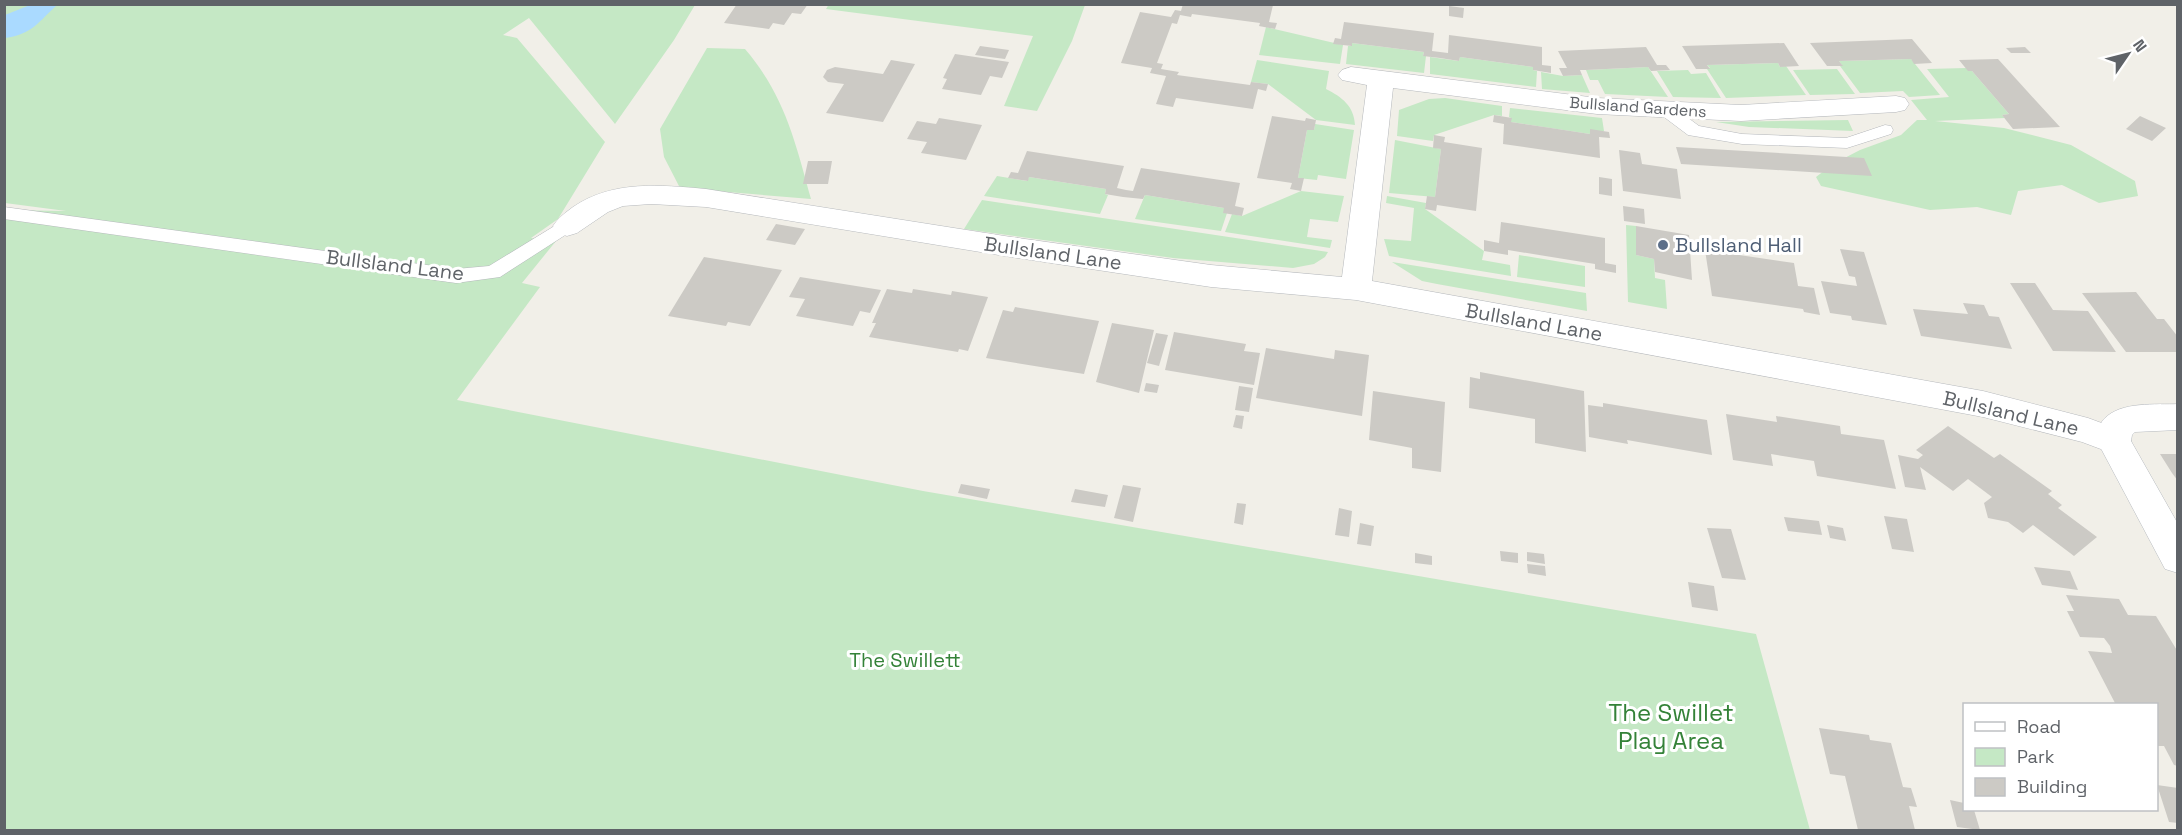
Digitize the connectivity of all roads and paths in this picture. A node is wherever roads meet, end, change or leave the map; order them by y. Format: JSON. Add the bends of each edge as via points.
{"nodes":[{"id":1,"x":1351,"y":75,"type":"dead end"},
{"id":2,"x":1381,"y":79,"type":"junction"},
{"id":3,"x":1896,"y":104,"type":"dead end"},
{"id":4,"x":1867,"y":105,"type":"junction"},
{"id":5,"x":1666,"y":110,"type":"junction"},
{"id":6,"x":1885,"y":130,"type":"joint"},
{"id":7,"x":4,"y":213,"type":"edge"},
{"id":8,"x":567,"y":226,"type":"joint"},
{"id":9,"x":1356,"y":289,"type":"junction"},
{"id":10,"x":2178,"y":417,"type":"edge"},
{"id":11,"x":2114,"y":441,"type":"junction"},
{"id":12,"x":2178,"y":558,"type":"edge"}],
"edges":[{"from":1,"to":2,"type":"street","name":"Bullsland Gardens"},
{"from":2,"to":5,"type":"street","name":"Bullsland Gardens","via":[[1597,106]]},
{"from":2,"to":9,"type":"street"},
{"from":3,"to":4,"type":"street","name":"Bullsland Gardens"},
{"from":4,"to":5,"type":"street","name":"Bullsland Gardens","via":[[1742,113]]},
{"from":4,"to":6,"type":"street"},
{"from":5,"to":6,"type":"lane","via":[[1694,131],[1742,139],[1846,143]]},
{"from":7,"to":8,"type":"lane","name":"Bullsland Lane","via":[[456,276],[493,272]]},
{"from":8,"to":9,"type":"street","name":"Bullsland Lane","via":[[599,204],[624,197],[706,198],[1210,276]]},
{"from":9,"to":11,"type":"street","name":"Bullsland Lane","via":[[1983,404]]},
{"from":10,"to":11,"type":"street","via":[[2128,420],[2116,428]]},
{"from":11,"to":12,"type":"street"}]}
